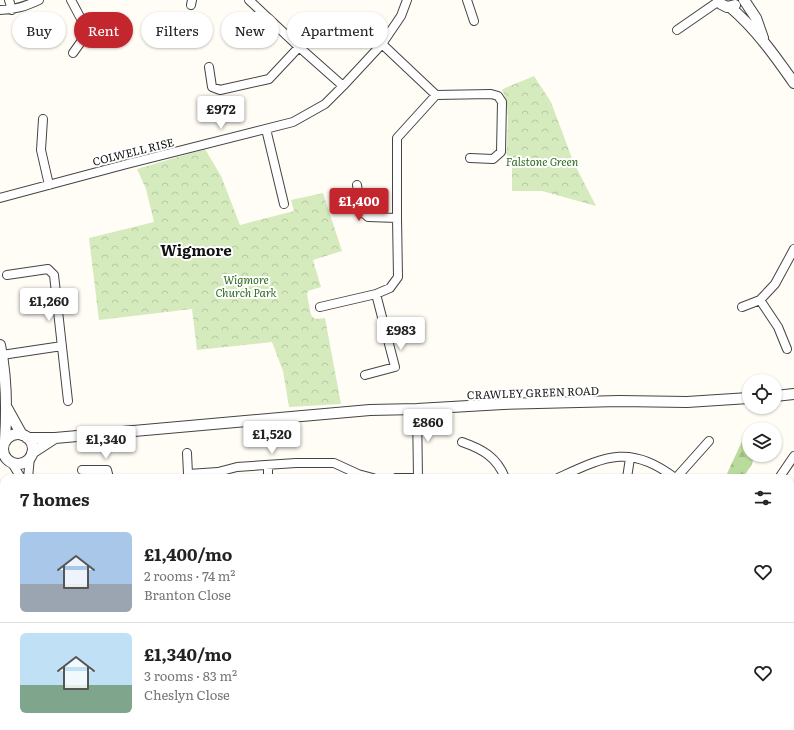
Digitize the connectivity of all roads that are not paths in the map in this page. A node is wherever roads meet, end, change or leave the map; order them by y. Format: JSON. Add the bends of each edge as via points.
{"nodes":[{"id":1,"x":10,"y":0,"type":"edge"},
{"id":2,"x":39,"y":0,"type":"edge"},
{"id":3,"x":70,"y":0,"type":"edge"},
{"id":4,"x":407,"y":0,"type":"edge"},
{"id":5,"x":467,"y":0,"type":"edge"},
{"id":6,"x":719,"y":0,"type":"edge"},
{"id":7,"x":739,"y":0,"type":"edge"},
{"id":8,"x":744,"y":0,"type":"edge"},
{"id":9,"x":254,"y":1,"type":"edge"},
{"id":10,"x":730,"y":7,"type":"junction"},
{"id":11,"x":0,"y":10,"type":"edge"},
{"id":12,"x":12,"y":10,"type":"junction"},
{"id":13,"x":77,"y":12,"type":"edge"},
{"id":14,"x":474,"y":21,"type":"dead end"},
{"id":15,"x":677,"y":30,"type":"dead end"},
{"id":16,"x":287,"y":35,"type":"edge"},
{"id":17,"x":388,"y":36,"type":"edge"},
{"id":18,"x":765,"y":42,"type":"junction"},
{"id":19,"x":77,"y":48,"type":"edge"},
{"id":20,"x":298,"y":48,"type":"edge"},
{"id":21,"x":300,"y":48,"type":"edge"},
{"id":22,"x":378,"y":48,"type":"edge"},
{"id":23,"x":386,"y":48,"type":"edge"},
{"id":24,"x":73,"y":53,"type":"dead end"},
{"id":25,"x":208,"y":67,"type":"dead end"},
{"id":26,"x":794,"y":83,"type":"edge"},
{"id":27,"x":343,"y":86,"type":"junction"},
{"id":28,"x":436,"y":95,"type":"junction"},
{"id":29,"x":43,"y":119,"type":"dead end"},
{"id":30,"x":266,"y":129,"type":"junction"},
{"id":31,"x":470,"y":158,"type":"dead end"},
{"id":32,"x":49,"y":185,"type":"junction"},
{"id":33,"x":357,"y":185,"type":"dead end"},
{"id":34,"x":0,"y":198,"type":"edge"},
{"id":35,"x":284,"y":204,"type":"dead end"},
{"id":36,"x":397,"y":218,"type":"junction"},
{"id":37,"x":794,"y":249,"type":"edge"},
{"id":38,"x":7,"y":275,"type":"dead end"},
{"id":39,"x":376,"y":294,"type":"junction"},
{"id":40,"x":760,"y":300,"type":"junction"},
{"id":41,"x":320,"y":307,"type":"dead end"},
{"id":42,"x":742,"y":307,"type":"dead end"},
{"id":43,"x":62,"y":346,"type":"junction"},
{"id":44,"x":787,"y":350,"type":"dead end"},
{"id":45,"x":1,"y":358,"type":"edge"},
{"id":46,"x":364,"y":375,"type":"dead end"},
{"id":47,"x":794,"y":394,"type":"edge"},
{"id":48,"x":782,"y":395,"type":"edge"},
{"id":49,"x":742,"y":398,"type":"edge"},
{"id":50,"x":68,"y":401,"type":"dead end"},
{"id":51,"x":7,"y":408,"type":"junction"},
{"id":52,"x":417,"y":409,"type":"junction"},
{"id":53,"x":25,"y":436,"type":"junction"},
{"id":54,"x":55,"y":438,"type":"junction"},
{"id":55,"x":709,"y":441,"type":"dead end"},
{"id":56,"x":462,"y":442,"type":"dead end"},
{"id":57,"x":3,"y":444,"type":"edge"},
{"id":58,"x":187,"y":453,"type":"dead end"},
{"id":59,"x":31,"y":455,"type":"junction"},
{"id":60,"x":794,"y":456,"type":"edge"},
{"id":61,"x":630,"y":458,"type":"junction"},
{"id":62,"x":7,"y":461,"type":"edge"},
{"id":63,"x":268,"y":465,"type":"junction"},
{"id":64,"x":82,"y":470,"type":"dead end"},
{"id":65,"x":18,"y":474,"type":"edge"},
{"id":66,"x":29,"y":474,"type":"edge"},
{"id":67,"x":108,"y":474,"type":"edge"},
{"id":68,"x":188,"y":474,"type":"edge"},
{"id":69,"x":203,"y":474,"type":"edge"},
{"id":70,"x":268,"y":474,"type":"edge"},
{"id":71,"x":353,"y":474,"type":"edge"},
{"id":72,"x":418,"y":474,"type":"edge"},
{"id":73,"x":504,"y":474,"type":"edge"},
{"id":74,"x":567,"y":474,"type":"edge"},
{"id":75,"x":627,"y":474,"type":"edge"},
{"id":76,"x":670,"y":474,"type":"edge"},
{"id":77,"x":680,"y":474,"type":"edge"},
{"id":78,"x":782,"y":474,"type":"edge"}],
"edges":[{"from":1,"to":12,"type":"street"},
{"from":2,"to":12,"type":"street"},
{"from":3,"to":13,"type":"street"},
{"from":4,"to":17,"type":"street","name":"COLWELL RISE","via":[[402,16]]},
{"from":5,"to":14,"type":"street"},
{"from":6,"to":10,"type":"street","via":[[723,6]]},
{"from":6,"to":15,"type":"street"},
{"from":7,"to":10,"type":"street"},
{"from":8,"to":18,"type":"street","via":[[756,18]]},
{"from":9,"to":16,"type":"street"},
{"from":10,"to":18,"type":"street"},
{"from":11,"to":12,"type":"street"},
{"from":18,"to":26,"type":"street"},
{"from":19,"to":24,"type":"street"},
{"from":20,"to":25,"type":"street","via":[[269,79],[220,90],[212,87]]},
{"from":21,"to":27,"type":"street"},
{"from":22,"to":27,"type":"street","name":"COLWELL RISE"},
{"from":23,"to":28,"type":"street"},
{"from":27,"to":30,"type":"street","name":"COLWELL RISE","via":[[325,104],[293,122]]},
{"from":28,"to":31,"type":"street","via":[[491,94],[498,96],[502,102],[501,152],[493,159]]},
{"from":28,"to":36,"type":"street","via":[[397,138]]},
{"from":29,"to":32,"type":"street","via":[[41,150]]},
{"from":30,"to":32,"type":"street","name":"COLWELL RISE"},
{"from":30,"to":35,"type":"street"},
{"from":32,"to":34,"type":"street","name":"COLWELL RISE"},
{"from":33,"to":36,"type":"street","via":[[361,211],[368,217]]},
{"from":36,"to":39,"type":"street","via":[[398,276],[390,288]]},
{"from":37,"to":40,"type":"street","via":[[775,284]]},
{"from":38,"to":43,"type":"street","via":[[48,269],[54,275]]},
{"from":39,"to":41,"type":"street"},
{"from":39,"to":46,"type":"street","via":[[395,367]]},
{"from":40,"to":42,"type":"street"},
{"from":40,"to":44,"type":"street","via":[[778,327]]},
{"from":43,"to":45,"type":"street"},
{"from":43,"to":50,"type":"street"},
{"from":45,"to":51,"type":"street"},
{"from":47,"to":48,"type":"street"},
{"from":49,"to":52,"type":"street","name":"CRAWLEY GREEN ROAD","via":[[687,402],[503,404]]},
{"from":51,"to":53,"type":"street"},
{"from":51,"to":57,"type":"street"},
{"from":52,"to":54,"type":"street","name":"CRAWLEY GREEN ROAD","via":[[370,410]]},
{"from":52,"to":72,"type":"street"},
{"from":53,"to":54,"type":"street","name":"CRAWLEY GREEN ROAD"},
{"from":53,"to":57,"type":"street","via":[[13,435]]},
{"from":53,"to":59,"type":"street","via":[[32,445]]},
{"from":54,"to":59,"type":"street","name":"CRAWLEY GREEN ROAD"},
{"from":55,"to":77,"type":"street"},
{"from":56,"to":73,"type":"street","via":[[478,447],[489,455],[501,467]]},
{"from":57,"to":62,"type":"street"},
{"from":58,"to":68,"type":"street"},
{"from":59,"to":62,"type":"street","via":[[24,462],[16,464]]},
{"from":59,"to":66,"type":"street"},
{"from":60,"to":78,"type":"street"},
{"from":61,"to":74,"type":"street","via":[[616,456]]},
{"from":61,"to":75,"type":"street"},
{"from":61,"to":76,"type":"street","via":[[647,460]]},
{"from":62,"to":65,"type":"street"},
{"from":63,"to":69,"type":"street","via":[[238,466]]},
{"from":63,"to":70,"type":"street"},
{"from":63,"to":71,"type":"street","via":[[334,463]]},
{"from":64,"to":67,"type":"street","via":[[107,470]]}]}
